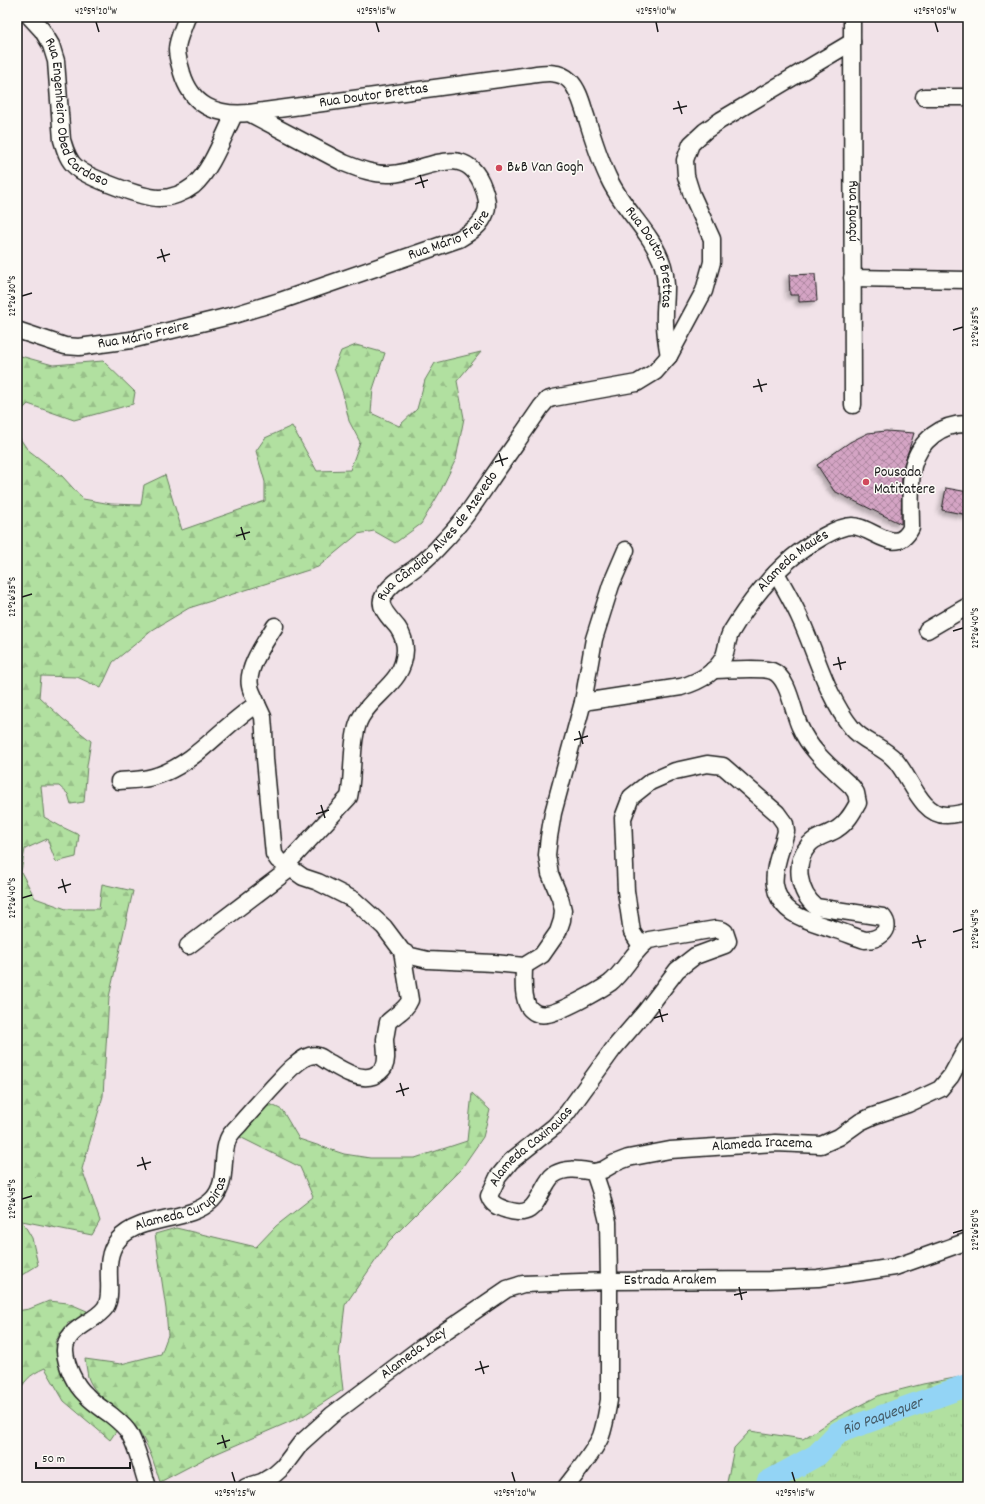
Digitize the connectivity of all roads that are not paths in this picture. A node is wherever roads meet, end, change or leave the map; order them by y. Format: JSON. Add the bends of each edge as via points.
{"nodes":[{"id":1,"x":30,"y":17,"type":"edge"},
{"id":2,"x":187,"y":17,"type":"edge"},
{"id":3,"x":852,"y":17,"type":"edge"},
{"id":4,"x":852,"y":42,"type":"junction"},
{"id":5,"x":924,"y":97,"type":"dead end"},
{"id":6,"x":968,"y":97,"type":"edge"},
{"id":7,"x":241,"y":114,"type":"junction"},
{"id":8,"x":852,"y":278,"type":"junction"},
{"id":9,"x":968,"y":280,"type":"edge"},
{"id":10,"x":17,"y":330,"type":"edge"},
{"id":11,"x":669,"y":356,"type":"junction"},
{"id":12,"x":853,"y":405,"type":"dead end"},
{"id":13,"x":968,"y":424,"type":"edge"},
{"id":14,"x":626,"y":550,"type":"dead end"},
{"id":15,"x":776,"y":573,"type":"junction"},
{"id":16,"x":968,"y":606,"type":"edge"},
{"id":17,"x":275,"y":626,"type":"dead end"},
{"id":18,"x":927,"y":630,"type":"dead end"},
{"id":19,"x":713,"y":670,"type":"junction"},
{"id":20,"x":583,"y":702,"type":"junction"},
{"id":21,"x":257,"y":704,"type":"junction"},
{"id":22,"x":119,"y":781,"type":"dead end"},
{"id":23,"x":968,"y":812,"type":"edge"},
{"id":24,"x":288,"y":867,"type":"junction"},
{"id":25,"x":188,"y":946,"type":"dead end"},
{"id":26,"x":641,"y":946,"type":"junction"},
{"id":27,"x":402,"y":951,"type":"junction"},
{"id":28,"x":524,"y":966,"type":"junction"},
{"id":29,"x":968,"y":1045,"type":"edge"},
{"id":30,"x":594,"y":1172,"type":"junction"},
{"id":31,"x":968,"y":1241,"type":"edge"},
{"id":32,"x":609,"y":1281,"type":"junction"},
{"id":33,"x":148,"y":1487,"type":"edge"},
{"id":34,"x":246,"y":1487,"type":"edge"},
{"id":35,"x":566,"y":1487,"type":"edge"}],
"edges":[{"from":1,"to":7,"type":"street","name":"Rua Engenheiro Obed Cardoso","via":[[51,45],[56,61],[61,128],[68,158],[75,167],[86,174],[130,192],[157,198],[172,197],[192,187],[205,174]]},
{"from":2,"to":7,"type":"street","name":"Rua Mário Freire","via":[[177,48],[184,79],[191,94],[207,107]]},
{"from":3,"to":4,"type":"street","name":"Rua Iguaçú"},
{"from":4,"to":8,"type":"street","name":"Rua Iguaçú"},
{"from":4,"to":11,"type":"street","name":"Rua Doutor Brettas","via":[[721,120],[691,144],[685,160],[686,176],[712,239],[712,262],[704,291]]},
{"from":5,"to":6,"type":"street"},
{"from":7,"to":10,"type":"street","name":"Rua Mário Freire","via":[[359,170],[390,174],[450,161],[462,163],[477,175],[484,190],[487,208],[483,220],[475,229],[459,239],[280,301],[131,340],[79,347],[66,346]]},
{"from":7,"to":11,"type":"street","name":"Rua Doutor Brettas","via":[[530,75],[562,75],[569,79],[580,98],[601,162],[617,196],[651,240],[664,267],[667,287],[665,323]]},
{"from":8,"to":9,"type":"street"},
{"from":8,"to":12,"type":"street","name":"Rua Iguaçú"},
{"from":11,"to":24,"type":"street","name":"Rua Cândido Alves de Azevedo","via":[[655,372],[637,383],[547,400],[449,536],[383,596],[382,607],[404,640],[403,665],[398,676],[361,717],[356,730],[349,798],[321,825]]},
{"from":13,"to":15,"type":"street","name":"Alameda Maués","via":[[947,427],[934,433],[921,447],[914,465],[911,488],[911,528],[903,538],[896,541],[885,540],[867,530],[852,526],[836,530],[798,553]]},
{"from":14,"to":20,"type":"street","via":[[611,585],[594,639]]},
{"from":15,"to":19,"type":"street","name":"Alameda Maués","via":[[752,602],[731,634],[724,656]]},
{"from":15,"to":23,"type":"street","via":[[799,616],[830,691],[852,729],[861,738],[895,760],[922,800],[935,813],[947,815]]},
{"from":16,"to":18,"type":"street"},
{"from":17,"to":21,"type":"street","via":[[259,653],[249,678]]},
{"from":19,"to":20,"type":"street","name":"Alameda Maués","via":[[705,677],[681,687]]},
{"from":19,"to":26,"type":"street","via":[[767,670],[778,675],[791,698],[799,726],[806,739],[856,793],[858,803],[853,812],[837,829],[808,845],[800,867],[800,880],[803,891],[816,907],[883,917],[885,932],[879,938],[865,940],[796,916],[786,908],[775,885],[786,831],[785,824],[777,813],[723,766],[707,764],[675,771],[650,782],[631,797],[623,818],[628,911],[632,932]]},
{"from":20,"to":28,"type":"street","via":[[548,837],[550,874],[560,898],[562,920],[558,932],[542,956]]},
{"from":21,"to":22,"type":"street","via":[[184,763],[158,776]]},
{"from":21,"to":24,"type":"street","via":[[263,717],[274,854]]},
{"from":24,"to":25,"type":"street","name":"Rua Cândido Alves de Azevedo"},
{"from":24,"to":27,"type":"street","via":[[303,877],[354,900],[369,911]]},
{"from":26,"to":28,"type":"street","via":[[611,982],[581,1000],[546,1014],[537,1014],[526,1002]]},
{"from":26,"to":30,"type":"street","name":"Alameda Caxinauas","via":[[649,940],[716,929],[725,932],[728,941],[725,946],[695,956],[682,964],[614,1048],[567,1113],[512,1161],[498,1177],[488,1196],[496,1206],[517,1213],[527,1212],[536,1203],[553,1175],[566,1169]]},
{"from":27,"to":28,"type":"street","via":[[428,960]]},
{"from":27,"to":33,"type":"street","name":"Alameda Curupiras","via":[[410,1000],[403,1010],[388,1022],[385,1040],[386,1060],[383,1069],[367,1078],[355,1076],[318,1056],[311,1055],[287,1072],[229,1137],[224,1158],[223,1182],[211,1201],[186,1214],[133,1229],[119,1238],[109,1257],[106,1307],[78,1328],[66,1342],[64,1350],[71,1374],[86,1395],[128,1432]]},
{"from":29,"to":30,"type":"street","name":"Alameda Iracema","via":[[951,1076],[940,1089],[860,1122],[839,1137],[821,1145],[775,1143],[670,1150],[628,1158]]},
{"from":30,"to":32,"type":"street","via":[[606,1209]]},
{"from":31,"to":32,"type":"street","name":"Estrada Arakem","via":[[895,1267],[818,1278]]},
{"from":32,"to":34,"type":"street","name":"Alameda Jacy","via":[[523,1284],[507,1289],[422,1347],[332,1415],[274,1475]]},
{"from":32,"to":35,"type":"street","name":"Estrada Arakem","via":[[608,1406],[601,1435]]}]}
